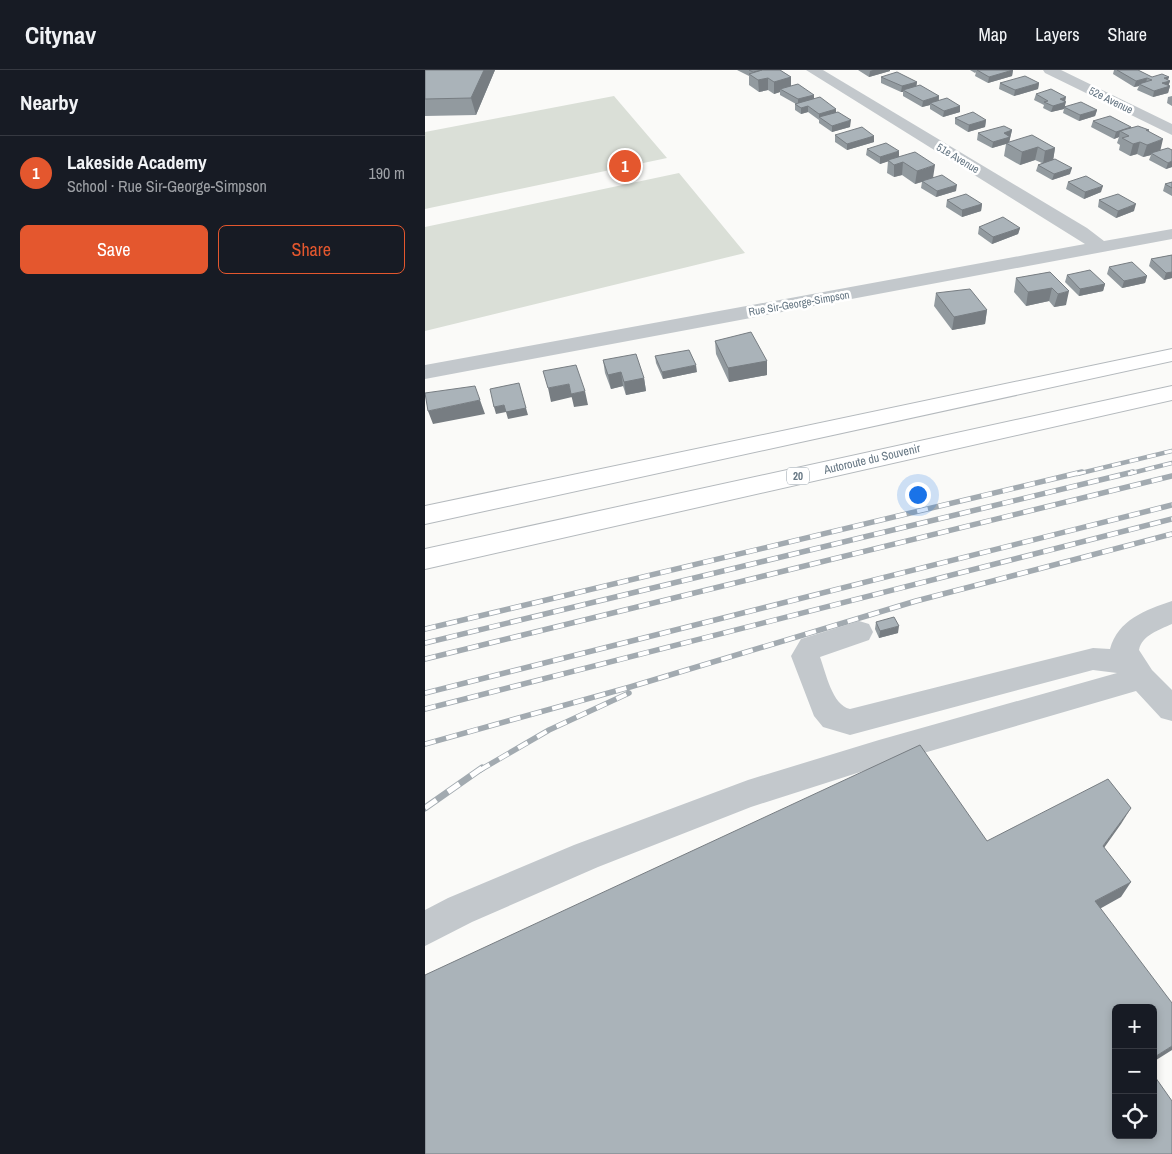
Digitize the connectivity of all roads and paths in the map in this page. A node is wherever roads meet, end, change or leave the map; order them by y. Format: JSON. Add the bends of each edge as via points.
{"nodes":[{"id":1,"x":813,"y":70,"type":"edge"},
{"id":2,"x":1050,"y":70,"type":"edge"},
{"id":3,"x":1172,"y":130,"type":"edge"},
{"id":4,"x":1172,"y":234,"type":"edge"},
{"id":5,"x":1101,"y":248,"type":"junction"},
{"id":6,"x":1172,"y":355,"type":"edge"},
{"id":7,"x":425,"y":372,"type":"edge"},
{"id":8,"x":1172,"y":393,"type":"edge"},
{"id":9,"x":425,"y":515,"type":"edge"},
{"id":10,"x":425,"y":559,"type":"edge"},
{"id":11,"x":1172,"y":612,"type":"edge"},
{"id":12,"x":859,"y":632,"type":"dead end"},
{"id":13,"x":1137,"y":670,"type":"junction"},
{"id":14,"x":1172,"y":709,"type":"edge"},
{"id":15,"x":425,"y":929,"type":"edge"}],
"edges":[{"from":1,"to":5,"type":"street","name":"51e Avenue","via":[[1081,232]]},
{"from":2,"to":3,"type":"street","name":"52e Avenue"},
{"from":4,"to":5,"type":"street","name":"Rue Sir-George-Simpson"},
{"from":5,"to":7,"type":"street","name":"Rue Sir-George-Simpson"},
{"from":6,"to":9,"type":"highway"},
{"from":8,"to":10,"type":"highway","name":"Autoroute du Souvenir","number":"20"},
{"from":11,"to":13,"type":"street","via":[[1138,628],[1127,639],[1125,651]]},
{"from":12,"to":13,"type":"street","via":[[811,647],[805,656],[825,707],[834,718],[850,722],[1075,662],[1093,660]]},
{"from":13,"to":14,"type":"street"},
{"from":13,"to":15,"type":"street","via":[[748,794],[586,856],[460,910]]}]}
